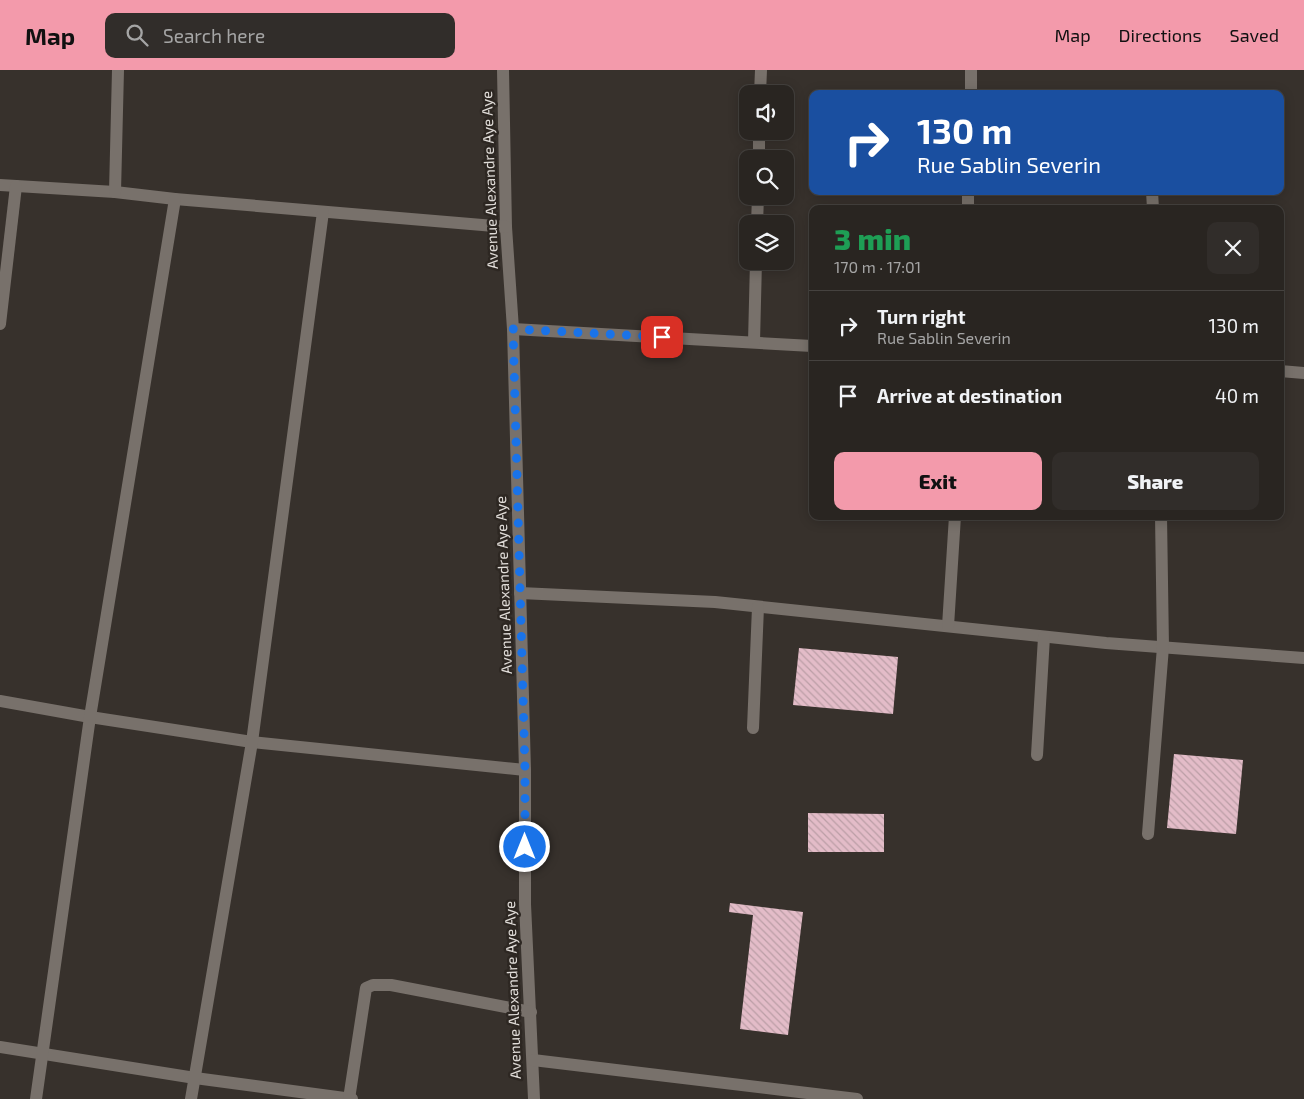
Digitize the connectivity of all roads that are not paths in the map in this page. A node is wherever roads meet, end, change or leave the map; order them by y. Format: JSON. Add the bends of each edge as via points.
{"nodes":[{"id":1,"x":118,"y":70,"type":"edge"},
{"id":2,"x":503,"y":70,"type":"edge"},
{"id":3,"x":761,"y":70,"type":"edge"},
{"id":4,"x":971,"y":70,"type":"edge"},
{"id":5,"x":760,"y":85,"type":"edge"},
{"id":6,"x":971,"y":90,"type":"edge"},
{"id":7,"x":0,"y":185,"type":"edge"},
{"id":8,"x":16,"y":186,"type":"junction"},
{"id":9,"x":115,"y":192,"type":"junction"},
{"id":10,"x":175,"y":199,"type":"junction"},
{"id":11,"x":323,"y":212,"type":"junction"},
{"id":12,"x":506,"y":227,"type":"junction"},
{"id":13,"x":756,"y":270,"type":"edge"},
{"id":14,"x":0,"y":324,"type":"edge"},
{"id":15,"x":513,"y":329,"type":"junction"},
{"id":16,"x":754,"y":342,"type":"junction"},
{"id":17,"x":809,"y":346,"type":"edge"},
{"id":18,"x":1284,"y":371,"type":"edge"},
{"id":19,"x":1304,"y":372,"type":"edge"},
{"id":20,"x":955,"y":520,"type":"edge"},
{"id":21,"x":1161,"y":520,"type":"edge"},
{"id":22,"x":520,"y":593,"type":"junction"},
{"id":23,"x":758,"y":607,"type":"junction"},
{"id":24,"x":948,"y":626,"type":"junction"},
{"id":25,"x":1044,"y":636,"type":"junction"},
{"id":26,"x":1163,"y":647,"type":"junction"},
{"id":27,"x":1304,"y":658,"type":"edge"},
{"id":28,"x":0,"y":701,"type":"edge"},
{"id":29,"x":90,"y":717,"type":"junction"},
{"id":30,"x":753,"y":728,"type":"dead end"},
{"id":31,"x":252,"y":742,"type":"junction"},
{"id":32,"x":1037,"y":755,"type":"dead end"},
{"id":33,"x":525,"y":770,"type":"junction"},
{"id":34,"x":1148,"y":834,"type":"dead end"},
{"id":35,"x":530,"y":1012,"type":"junction"},
{"id":36,"x":0,"y":1046,"type":"edge"},
{"id":37,"x":43,"y":1054,"type":"junction"},
{"id":38,"x":533,"y":1060,"type":"junction"},
{"id":39,"x":194,"y":1078,"type":"junction"},
{"id":40,"x":36,"y":1099,"type":"edge"},
{"id":41,"x":191,"y":1099,"type":"edge"},
{"id":42,"x":350,"y":1099,"type":"edge"},
{"id":43,"x":534,"y":1099,"type":"edge"},
{"id":44,"x":857,"y":1099,"type":"edge"}],
"edges":[{"from":1,"to":9,"type":"street"},
{"from":2,"to":12,"type":"street","name":"Avenue Alexandre Aye Aye"},
{"from":3,"to":5,"type":"street"},
{"from":4,"to":6,"type":"street"},
{"from":7,"to":8,"type":"street"},
{"from":8,"to":9,"type":"street"},
{"from":8,"to":14,"type":"street"},
{"from":9,"to":10,"type":"street"},
{"from":10,"to":11,"type":"street"},
{"from":10,"to":29,"type":"street"},
{"from":11,"to":12,"type":"street"},
{"from":11,"to":31,"type":"street"},
{"from":12,"to":15,"type":"street","name":"Avenue Alexandre Aye Aye"},
{"from":13,"to":16,"type":"street"},
{"from":15,"to":16,"type":"street"},
{"from":15,"to":22,"type":"street","name":"Avenue Alexandre Aye Aye"},
{"from":16,"to":17,"type":"street"},
{"from":18,"to":19,"type":"street"},
{"from":20,"to":24,"type":"street"},
{"from":21,"to":26,"type":"street"},
{"from":22,"to":23,"type":"street","via":[[716,602]]},
{"from":22,"to":33,"type":"street","name":"Avenue Alexandre Aye Aye"},
{"from":23,"to":24,"type":"street"},
{"from":23,"to":30,"type":"street"},
{"from":24,"to":25,"type":"street"},
{"from":25,"to":26,"type":"street"},
{"from":25,"to":32,"type":"street"},
{"from":26,"to":27,"type":"street"},
{"from":26,"to":34,"type":"street"},
{"from":28,"to":29,"type":"street"},
{"from":29,"to":31,"type":"street"},
{"from":29,"to":37,"type":"street"},
{"from":31,"to":33,"type":"street"},
{"from":31,"to":39,"type":"street"},
{"from":33,"to":35,"type":"street","name":"Avenue Alexandre Aye Aye","via":[[525,904]]},
{"from":35,"to":38,"type":"street","name":"Avenue Alexandre Aye Aye"},
{"from":35,"to":42,"type":"street","via":[[391,985],[366,988]]},
{"from":36,"to":37,"type":"street"},
{"from":37,"to":39,"type":"street"},
{"from":37,"to":40,"type":"street"},
{"from":38,"to":43,"type":"street","name":"Avenue Alexandre Aye Aye"},
{"from":38,"to":44,"type":"street"},
{"from":39,"to":41,"type":"street"},
{"from":39,"to":42,"type":"street"}]}
